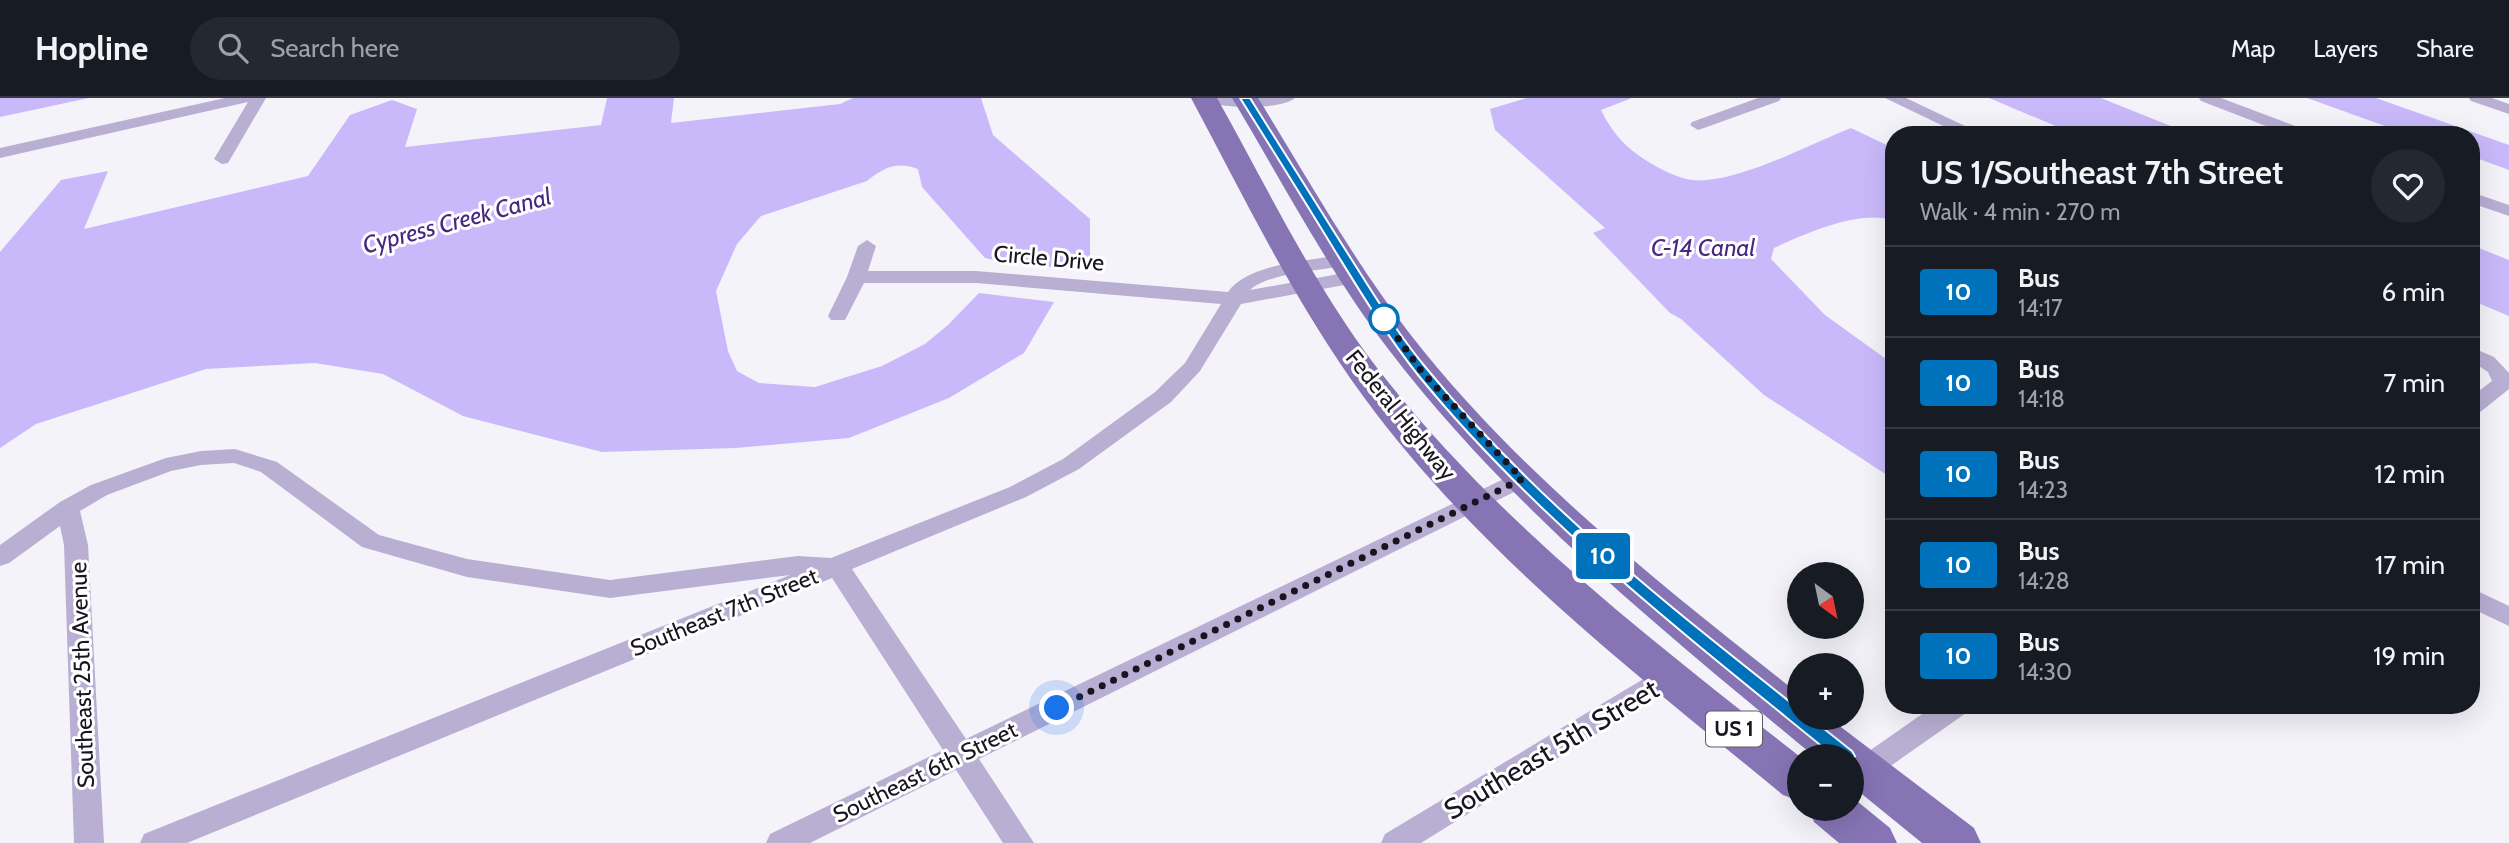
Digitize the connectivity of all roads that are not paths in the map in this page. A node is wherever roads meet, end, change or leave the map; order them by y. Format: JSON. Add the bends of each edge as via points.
{"nodes":[{"id":1,"x":246,"y":98,"type":"edge"},
{"id":2,"x":258,"y":98,"type":"edge"},
{"id":3,"x":1206,"y":98,"type":"edge"},
{"id":4,"x":1287,"y":98,"type":"edge"},
{"id":5,"x":1773,"y":98,"type":"edge"},
{"id":6,"x":1893,"y":98,"type":"edge"},
{"id":7,"x":2207,"y":98,"type":"edge"},
{"id":8,"x":2477,"y":98,"type":"edge"},
{"id":9,"x":1247,"y":100,"type":"edge"},
{"id":10,"x":2509,"y":108,"type":"edge"},
{"id":11,"x":1698,"y":125,"type":"dead end"},
{"id":12,"x":1956,"y":126,"type":"edge"},
{"id":13,"x":2281,"y":126,"type":"edge"},
{"id":14,"x":0,"y":153,"type":"edge"},
{"id":15,"x":222,"y":159,"type":"dead end"},
{"id":16,"x":2480,"y":200,"type":"edge"},
{"id":17,"x":2509,"y":211,"type":"edge"},
{"id":18,"x":867,"y":246,"type":"dead end"},
{"id":19,"x":1350,"y":269,"type":"junction"},
{"id":20,"x":857,"y":276,"type":"junction"},
{"id":21,"x":1303,"y":277,"type":"junction"},
{"id":22,"x":1236,"y":299,"type":"junction"},
{"id":23,"x":838,"y":316,"type":"dead end"},
{"id":24,"x":2480,"y":358,"type":"edge"},
{"id":25,"x":2480,"y":401,"type":"edge"},
{"id":26,"x":1522,"y":479,"type":"junction"},
{"id":27,"x":1475,"y":503,"type":"junction"},
{"id":28,"x":68,"y":508,"type":"junction"},
{"id":29,"x":0,"y":557,"type":"edge"},
{"id":30,"x":837,"y":566,"type":"junction"},
{"id":31,"x":2480,"y":602,"type":"edge"},
{"id":32,"x":2509,"y":617,"type":"edge"},
{"id":33,"x":1669,"y":676,"type":"junction"},
{"id":34,"x":1941,"y":714,"type":"edge"},
{"id":35,"x":1826,"y":744,"type":"edge"},
{"id":36,"x":961,"y":755,"type":"junction"},
{"id":37,"x":1864,"y":759,"type":"edge"},
{"id":38,"x":1787,"y":772,"type":"edge"},
{"id":39,"x":1864,"y":774,"type":"edge"},
{"id":40,"x":1847,"y":821,"type":"edge"},
{"id":41,"x":89,"y":843,"type":"edge"},
{"id":42,"x":155,"y":843,"type":"edge"},
{"id":43,"x":781,"y":843,"type":"edge"},
{"id":44,"x":1019,"y":843,"type":"edge"},
{"id":45,"x":1396,"y":843,"type":"edge"},
{"id":46,"x":1873,"y":843,"type":"edge"},
{"id":47,"x":1956,"y":843,"type":"edge"}],
"edges":[{"from":1,"to":14,"type":"street"},
{"from":2,"to":15,"type":"street"},
{"from":3,"to":9,"type":"street"},
{"from":3,"to":21,"type":"main road","name":"Federal Highway","number":"US 1"},
{"from":4,"to":9,"type":"street"},
{"from":5,"to":11,"type":"street"},
{"from":6,"to":12,"type":"street"},
{"from":7,"to":13,"type":"street"},
{"from":8,"to":10,"type":"street"},
{"from":9,"to":19,"type":"main road","name":"Federal Highway","number":"US 1"},
{"from":16,"to":17,"type":"street"},
{"from":18,"to":20,"type":"street"},
{"from":19,"to":21,"type":"street"},
{"from":19,"to":26,"type":"main road","name":"Federal Highway","number":"US 1","via":[[1422,372]]},
{"from":20,"to":22,"type":"street","name":"Circle Drive","via":[[976,277]]},
{"from":20,"to":23,"type":"street"},
{"from":21,"to":22,"type":"street"},
{"from":21,"to":27,"type":"main road","name":"Federal Highway","number":"US 1","via":[[1376,389]]},
{"from":22,"to":30,"type":"street","name":"Southeast 7th Street","via":[[1193,367],[1121,430],[1071,464],[1017,492]]},
{"from":24,"to":25,"type":"street","via":[[2500,371],[2503,383]]},
{"from":26,"to":27,"type":"street","name":"Southeast 6th Street"},
{"from":26,"to":35,"type":"main road","name":"Federal Highway","number":"US 1","via":[[1634,585]]},
{"from":27,"to":33,"type":"main road","name":"Federal Highway","number":"US 1"},
{"from":27,"to":36,"type":"street","name":"Southeast 6th Street"},
{"from":28,"to":29,"type":"street"},
{"from":28,"to":30,"type":"street","via":[[99,490],[166,465],[235,456],[269,467],[371,541],[467,568],[610,589],[797,565]]},
{"from":28,"to":41,"type":"street","name":"Southeast 25th Avenue","via":[[76,545]]},
{"from":30,"to":36,"type":"street"},
{"from":30,"to":42,"type":"street","name":"Southeast 7th Street"},
{"from":31,"to":32,"type":"street"},
{"from":33,"to":38,"type":"main road","name":"Federal Highway","number":"US 1"},
{"from":33,"to":45,"type":"street","name":"Southeast 5th Street"},
{"from":34,"to":37,"type":"street"},
{"from":36,"to":43,"type":"street","name":"Southeast 6th Street"},
{"from":36,"to":44,"type":"street"},
{"from":39,"to":47,"type":"main road","name":"Federal Highway","number":"US 1"},
{"from":40,"to":46,"type":"main road"}]}
